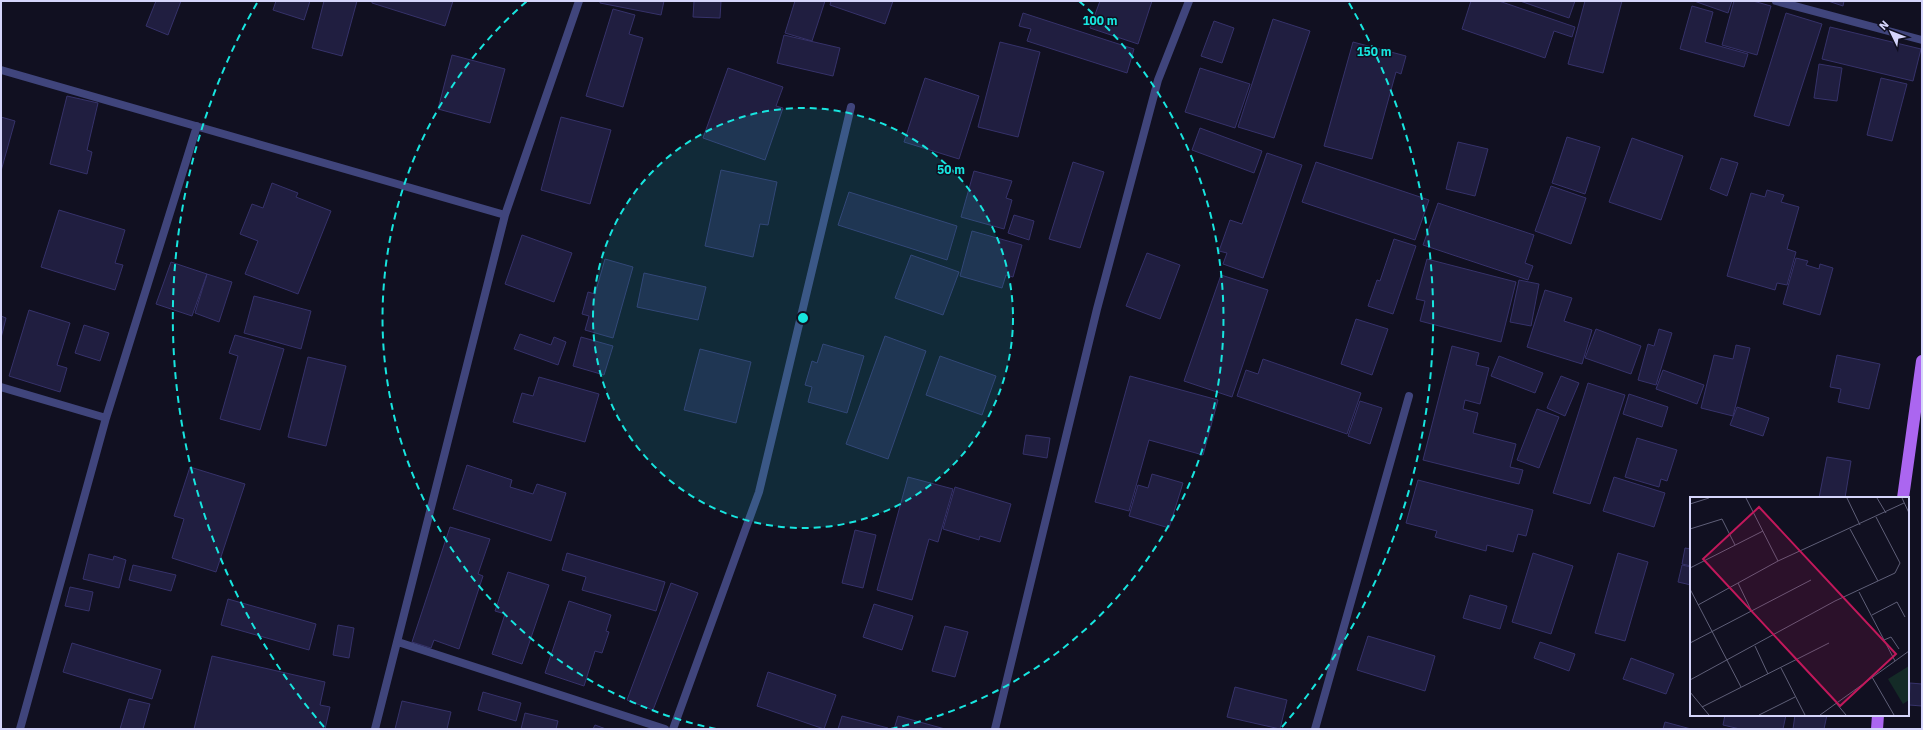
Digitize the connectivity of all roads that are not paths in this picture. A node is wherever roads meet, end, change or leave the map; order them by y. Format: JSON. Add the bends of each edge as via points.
{"nodes":[{"id":1,"x":579,"y":1,"type":"edge"},
{"id":2,"x":1188,"y":1,"type":"edge"},
{"id":3,"x":1776,"y":1,"type":"edge"},
{"id":4,"x":1922,"y":40,"type":"edge"},
{"id":5,"x":1,"y":70,"type":"edge"},
{"id":6,"x":851,"y":107,"type":"dead end"},
{"id":7,"x":197,"y":126,"type":"junction"},
{"id":8,"x":505,"y":215,"type":"junction"},
{"id":9,"x":1922,"y":361,"type":"edge"},
{"id":10,"x":1,"y":387,"type":"edge"},
{"id":11,"x":1409,"y":396,"type":"dead end"},
{"id":12,"x":106,"y":418,"type":"junction"},
{"id":13,"x":1903,"y":497,"type":"edge"},
{"id":14,"x":398,"y":642,"type":"junction"},
{"id":15,"x":1878,"y":716,"type":"edge"},
{"id":16,"x":20,"y":729,"type":"edge"},
{"id":17,"x":375,"y":729,"type":"edge"},
{"id":18,"x":665,"y":729,"type":"edge"},
{"id":19,"x":673,"y":729,"type":"edge"},
{"id":20,"x":995,"y":729,"type":"edge"},
{"id":21,"x":1315,"y":729,"type":"edge"},
{"id":22,"x":1877,"y":729,"type":"edge"}],
"edges":[{"from":1,"to":8,"type":"street"},
{"from":2,"to":20,"type":"street","via":[[1158,80],[1097,309]]},
{"from":3,"to":4,"type":"street"},
{"from":5,"to":7,"type":"street"},
{"from":6,"to":19,"type":"street","via":[[759,492]]},
{"from":7,"to":8,"type":"street"},
{"from":7,"to":12,"type":"street"},
{"from":8,"to":14,"type":"street"},
{"from":9,"to":13,"type":"main road"},
{"from":10,"to":12,"type":"street"},
{"from":11,"to":21,"type":"street"},
{"from":12,"to":16,"type":"street"},
{"from":14,"to":17,"type":"street"},
{"from":14,"to":18,"type":"street"},
{"from":15,"to":22,"type":"main road"}]}
